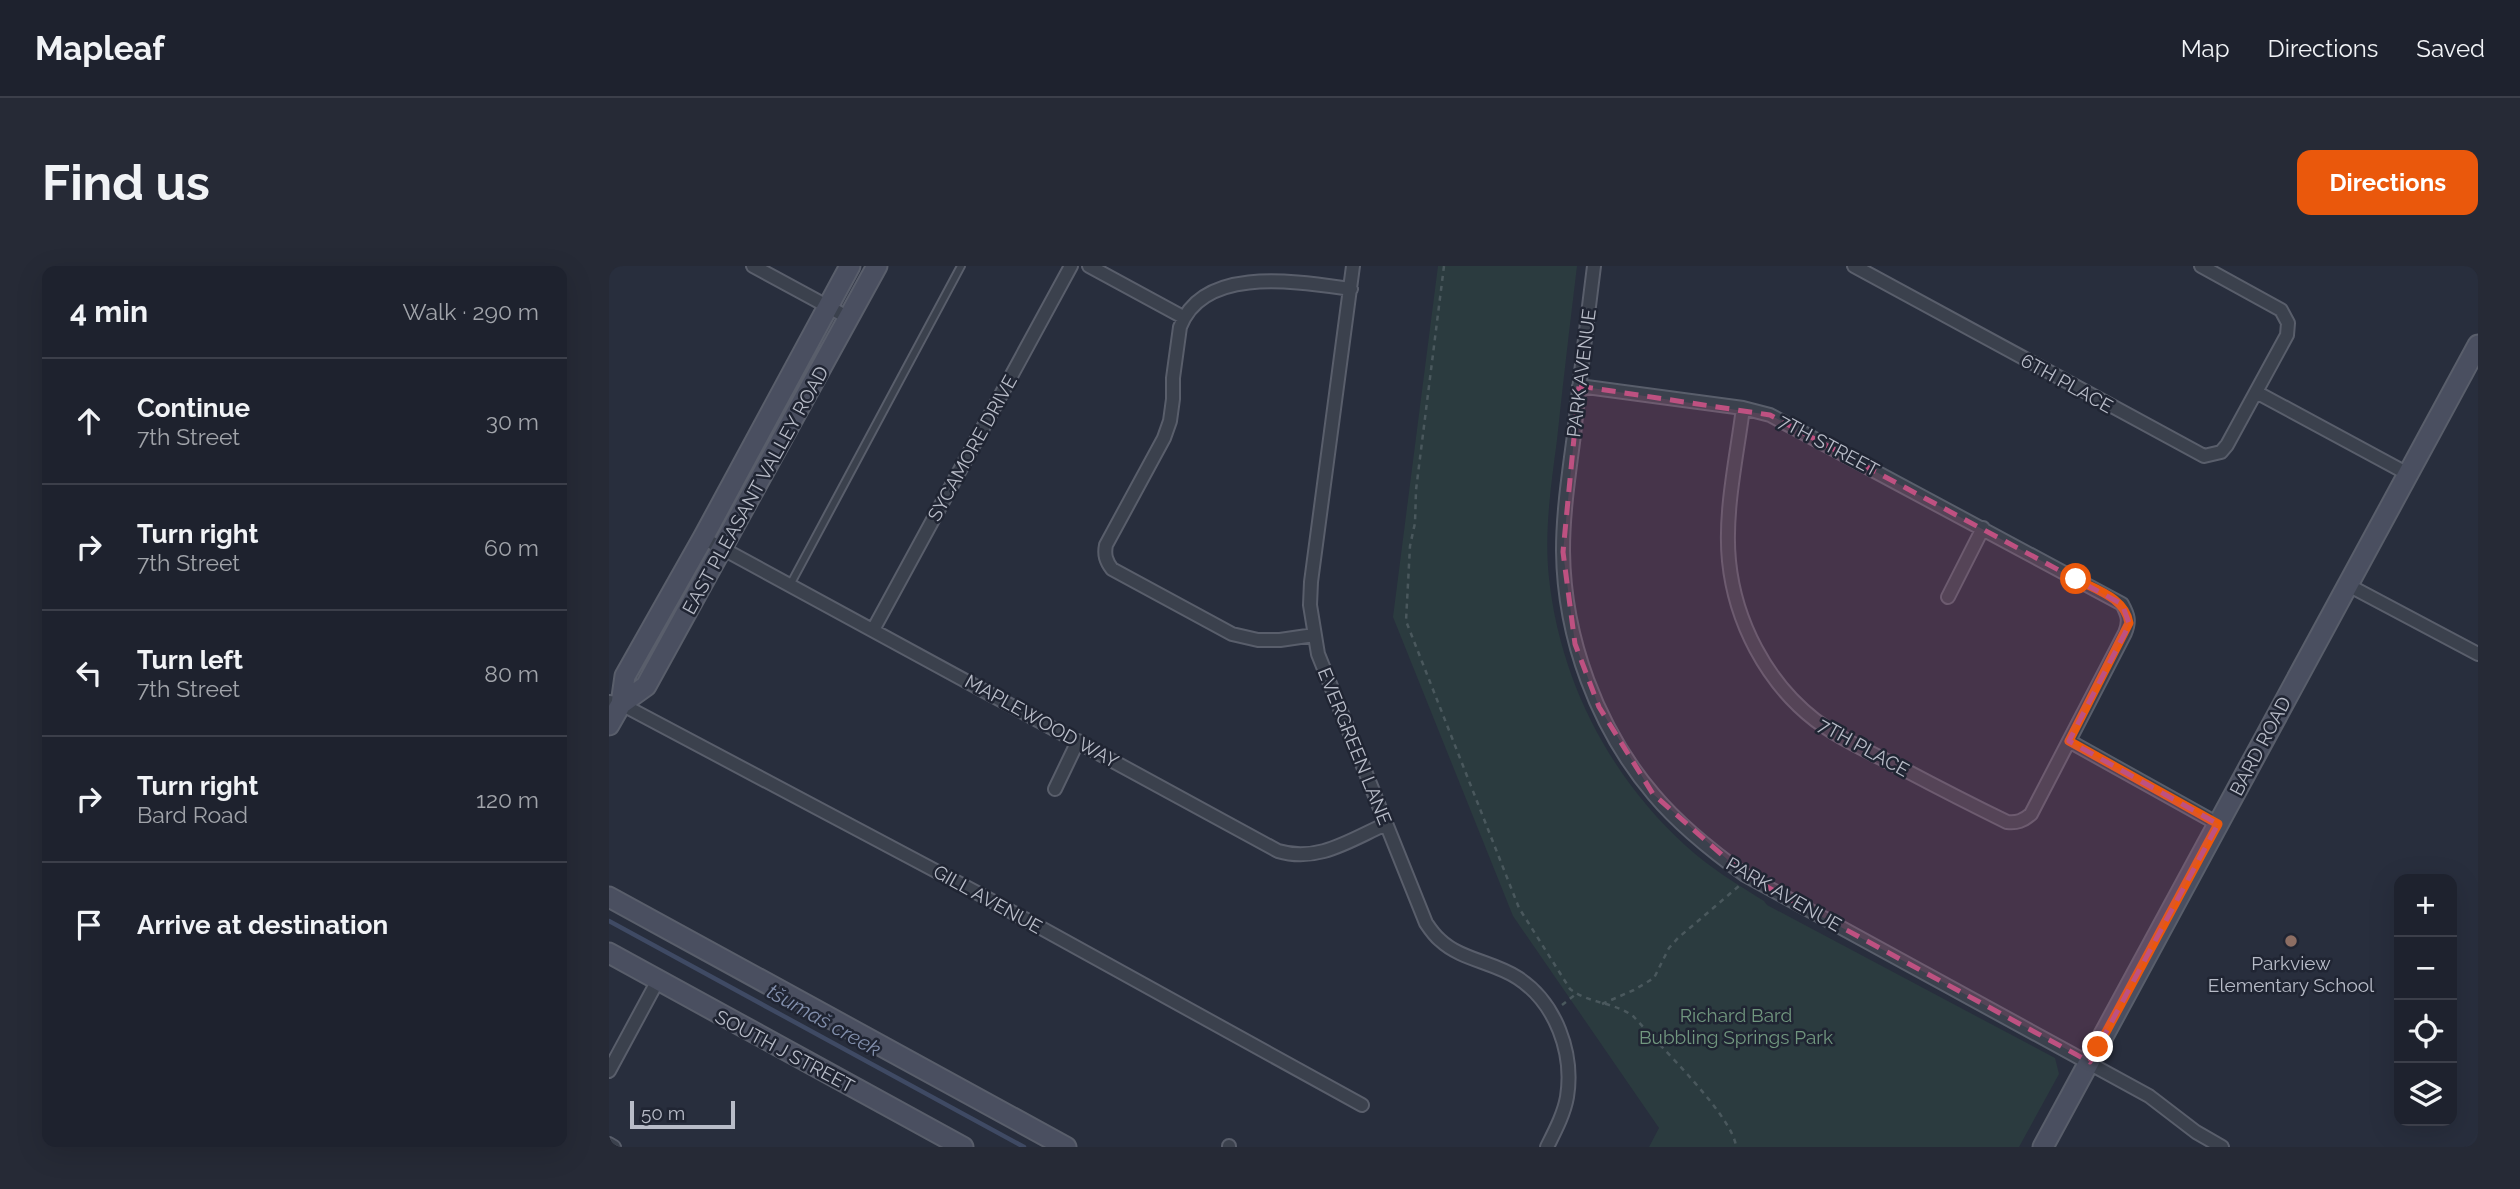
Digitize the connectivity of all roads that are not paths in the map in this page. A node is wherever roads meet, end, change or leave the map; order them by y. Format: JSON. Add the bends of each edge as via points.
{"nodes":[{"id":1,"x":753,"y":266,"type":"edge"},
{"id":2,"x":850,"y":266,"type":"edge"},
{"id":3,"x":877,"y":266,"type":"edge"},
{"id":4,"x":961,"y":266,"type":"edge"},
{"id":5,"x":1071,"y":266,"type":"edge"},
{"id":6,"x":1089,"y":266,"type":"edge"},
{"id":7,"x":1353,"y":266,"type":"edge"},
{"id":8,"x":1594,"y":266,"type":"edge"},
{"id":9,"x":1854,"y":266,"type":"edge"},
{"id":10,"x":2201,"y":266,"type":"edge"},
{"id":11,"x":1350,"y":289,"type":"junction"},
{"id":12,"x":828,"y":307,"type":"junction"},
{"id":13,"x":1183,"y":317,"type":"junction"},
{"id":14,"x":849,"y":318,"type":"junction"},
{"id":15,"x":2478,"y":345,"type":"edge"},
{"id":16,"x":1579,"y":386,"type":"junction"},
{"id":17,"x":2256,"y":392,"type":"junction"},
{"id":18,"x":1743,"y":408,"type":"junction"},
{"id":19,"x":2408,"y":474,"type":"junction"},
{"id":20,"x":1983,"y":528,"type":"junction"},
{"id":21,"x":703,"y":538,"type":"junction"},
{"id":22,"x":723,"y":549,"type":"junction"},
{"id":23,"x":2347,"y":585,"type":"junction"},
{"id":24,"x":790,"y":586,"type":"junction"},
{"id":25,"x":1948,"y":597,"type":"dead end"},
{"id":26,"x":873,"y":630,"type":"junction"},
{"id":27,"x":1314,"y":635,"type":"junction"},
{"id":28,"x":2478,"y":654,"type":"edge"},
{"id":29,"x":615,"y":703,"type":"edge"},
{"id":30,"x":609,"y":725,"type":"edge"},
{"id":31,"x":1078,"y":741,"type":"junction"},
{"id":32,"x":2069,"y":741,"type":"junction"},
{"id":33,"x":1055,"y":789,"type":"dead end"},
{"id":34,"x":1386,"y":824,"type":"junction"},
{"id":35,"x":2218,"y":824,"type":"junction"},
{"id":36,"x":609,"y":897,"type":"edge"},
{"id":37,"x":609,"y":953,"type":"edge"},
{"id":38,"x":657,"y":982,"type":"junction"},
{"id":39,"x":2089,"y":1062,"type":"junction"},
{"id":40,"x":609,"y":1070,"type":"edge"},
{"id":41,"x":1362,"y":1105,"type":"dead end"},
{"id":42,"x":609,"y":1144,"type":"edge"},
{"id":43,"x":614,"y":1147,"type":"edge"},
{"id":44,"x":963,"y":1147,"type":"edge"},
{"id":45,"x":1066,"y":1147,"type":"edge"},
{"id":46,"x":1547,"y":1147,"type":"edge"},
{"id":47,"x":2043,"y":1147,"type":"edge"},
{"id":48,"x":2222,"y":1147,"type":"edge"}],
"edges":[{"from":1,"to":12,"type":"street"},
{"from":2,"to":12,"type":"street","name":"EAST PLEASANT VALLEY ROAD"},
{"from":3,"to":14,"type":"street","name":"EAST PLEASANT VALLEY ROAD"},
{"from":4,"to":24,"type":"lane"},
{"from":5,"to":26,"type":"street","name":"SYCAMORE DRIVE"},
{"from":6,"to":13,"type":"street"},
{"from":7,"to":11,"type":"street","name":"EVERGREEN LANE"},
{"from":8,"to":16,"type":"street","name":"PARK AVENUE"},
{"from":9,"to":17,"type":"street","name":"6TH PLACE","via":[[2204,456],[2221,452],[2227,445]]},
{"from":10,"to":17,"type":"street","via":[[2281,310],[2288,323],[2287,335]]},
{"from":11,"to":13,"type":"street","via":[[1234,277],[1205,291]]},
{"from":11,"to":27,"type":"street","name":"EVERGREEN LANE","via":[[1311,582]]},
{"from":12,"to":14,"type":"street"},
{"from":12,"to":21,"type":"street","name":"EAST PLEASANT VALLEY ROAD"},
{"from":13,"to":27,"type":"street","via":[[1170,421],[1106,545],[1107,562],[1112,569],[1231,634],[1258,640]]},
{"from":14,"to":22,"type":"street","name":"EAST PLEASANT VALLEY ROAD"},
{"from":15,"to":19,"type":"street","name":"BARD ROAD"},
{"from":16,"to":18,"type":"street","name":"7TH STREET"},
{"from":16,"to":39,"type":"street","name":"PARK AVENUE","via":[[1563,552],[1575,644],[1599,707],[1624,754],[1653,794],[1745,875]]},
{"from":17,"to":19,"type":"street"},
{"from":18,"to":20,"type":"street","name":"7TH STREET","via":[[1793,425]]},
{"from":18,"to":32,"type":"street","name":"7TH PLACE","via":[[1729,520],[1733,593],[1765,665],[1795,702],[1841,737],[2007,822],[2016,823],[2031,814]]},
{"from":19,"to":23,"type":"street","name":"BARD ROAD"},
{"from":20,"to":25,"type":"street"},
{"from":20,"to":32,"type":"street","name":"7TH STREET","via":[[2122,604],[2128,614],[2126,633]]},
{"from":21,"to":22,"type":"street","name":"MAPLEWOOD WAY"},
{"from":21,"to":29,"type":"street","name":"EAST PLEASANT VALLEY ROAD","via":[[625,676]]},
{"from":22,"to":24,"type":"street","name":"MAPLEWOOD WAY"},
{"from":22,"to":29,"type":"street","name":"EAST PLEASANT VALLEY ROAD","via":[[646,686]]},
{"from":23,"to":28,"type":"street"},
{"from":23,"to":35,"type":"street","name":"BARD ROAD"},
{"from":24,"to":26,"type":"street","name":"MAPLEWOOD WAY"},
{"from":26,"to":31,"type":"street","name":"MAPLEWOOD WAY"},
{"from":27,"to":34,"type":"street","name":"EVERGREEN LANE"},
{"from":29,"to":30,"type":"street","name":"EAST PLEASANT VALLEY ROAD"},
{"from":29,"to":41,"type":"street","name":"GILL AVENUE","via":[[983,896]]},
{"from":31,"to":33,"type":"street"},
{"from":31,"to":34,"type":"street","name":"MAPLEWOOD WAY","via":[[1292,855],[1319,854]]},
{"from":32,"to":35,"type":"street"},
{"from":34,"to":46,"type":"street","name":"EVERGREEN LANE","via":[[1426,923],[1440,941],[1520,979],[1551,1013],[1565,1044],[1569,1071],[1567,1098]]},
{"from":35,"to":39,"type":"street","name":"BARD ROAD"},
{"from":36,"to":45,"type":"street"},
{"from":37,"to":38,"type":"street","name":"SOUTH J STREET"},
{"from":38,"to":40,"type":"street"},
{"from":38,"to":44,"type":"street","name":"SOUTH J STREET"},
{"from":39,"to":47,"type":"street","name":"BARD ROAD"},
{"from":39,"to":48,"type":"street","name":"PARK AVENUE","via":[[2149,1096]]},
{"from":42,"to":43,"type":"street"}]}
